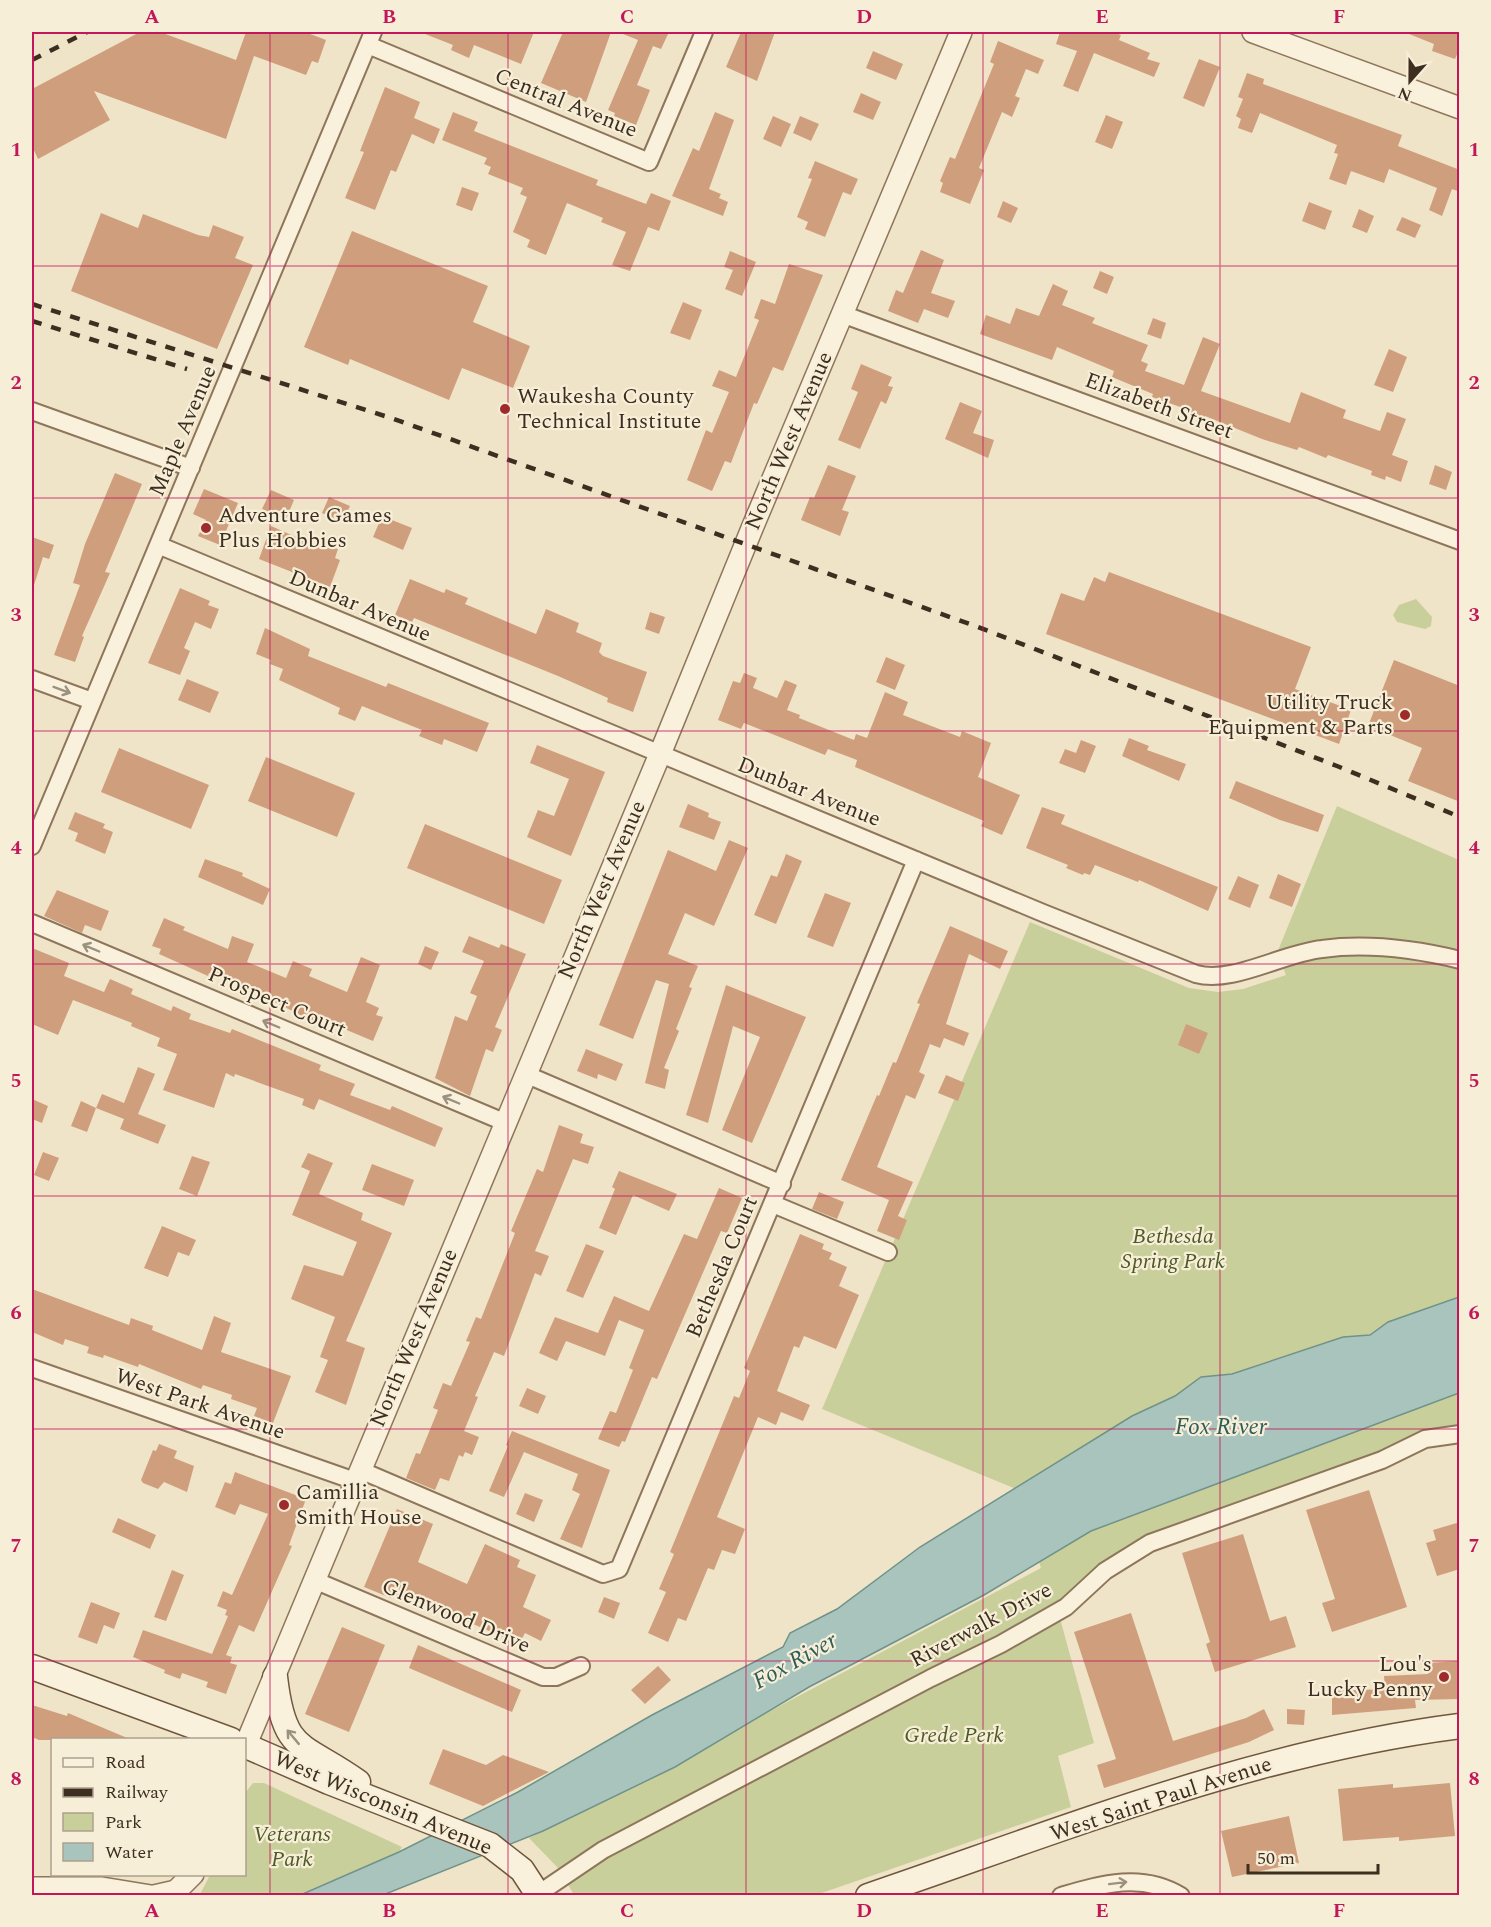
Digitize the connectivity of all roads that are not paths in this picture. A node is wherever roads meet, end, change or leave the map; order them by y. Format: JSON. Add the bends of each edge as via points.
{"nodes":[{"id":1,"x":704,"y":32,"type":"edge"},
{"id":2,"x":961,"y":32,"type":"edge"},
{"id":3,"x":1262,"y":33,"type":"edge"},
{"id":4,"x":371,"y":38,"type":"edge"},
{"id":5,"x":1460,"y":108,"type":"edge"},
{"id":6,"x":842,"y":314,"type":"junction"},
{"id":7,"x":32,"y":411,"type":"edge"},
{"id":8,"x":191,"y":468,"type":"junction"},
{"id":9,"x":1460,"y":541,"type":"edge"},
{"id":10,"x":158,"y":545,"type":"junction"},
{"id":11,"x":32,"y":679,"type":"edge"},
{"id":12,"x":92,"y":701,"type":"junction"},
{"id":13,"x":660,"y":754,"type":"junction"},
{"id":14,"x":32,"y":846,"type":"edge"},
{"id":15,"x":916,"y":860,"type":"junction"},
{"id":16,"x":32,"y":923,"type":"edge"},
{"id":17,"x":1460,"y":960,"type":"edge"},
{"id":18,"x":525,"y":1074,"type":"junction"},
{"id":19,"x":504,"y":1122,"type":"junction"},
{"id":20,"x":782,"y":1184,"type":"junction"},
{"id":21,"x":773,"y":1204,"type":"junction"},
{"id":22,"x":888,"y":1252,"type":"dead end"},
{"id":23,"x":32,"y":1368,"type":"edge"},
{"id":24,"x":1460,"y":1434,"type":"edge"},
{"id":25,"x":357,"y":1475,"type":"junction"},
{"id":26,"x":498,"y":1528,"type":"joint"},
{"id":27,"x":314,"y":1580,"type":"junction"},
{"id":28,"x":581,"y":1666,"type":"dead end"},
{"id":29,"x":32,"y":1667,"type":"edge"},
{"id":30,"x":276,"y":1677,"type":"junction"},
{"id":31,"x":1460,"y":1726,"type":"edge"},
{"id":32,"x":222,"y":1738,"type":"edge"},
{"id":33,"x":245,"y":1738,"type":"edge"},
{"id":34,"x":246,"y":1747,"type":"edge"},
{"id":35,"x":392,"y":1806,"type":"junction"},
{"id":36,"x":192,"y":1876,"type":"edge"},
{"id":37,"x":32,"y":1888,"type":"edge"},
{"id":38,"x":538,"y":1895,"type":"edge"},
{"id":39,"x":153,"y":1896,"type":"edge"},
{"id":40,"x":868,"y":1896,"type":"edge"},
{"id":41,"x":1061,"y":1896,"type":"edge"},
{"id":42,"x":1181,"y":1896,"type":"edge"}],
"edges":[{"from":1,"to":4,"type":"street","name":"Central Avenue","via":[[649,162]]},
{"from":2,"to":6,"type":"street","name":"North West Avenue"},
{"from":3,"to":5,"type":"street"},
{"from":4,"to":8,"type":"street","name":"Maple Avenue"},
{"from":6,"to":9,"type":"street","name":"Elizabeth Street"},
{"from":6,"to":13,"type":"street","name":"North West Avenue"},
{"from":7,"to":8,"type":"street"},
{"from":8,"to":10,"type":"street","name":"Maple Avenue"},
{"from":10,"to":12,"type":"street","name":"Maple Avenue"},
{"from":10,"to":13,"type":"street","name":"Dunbar Avenue"},
{"from":11,"to":12,"type":"street","one_way":true},
{"from":12,"to":14,"type":"street","name":"Maple Avenue"},
{"from":13,"to":15,"type":"street","name":"Dunbar Avenue"},
{"from":13,"to":18,"type":"street","name":"North West Avenue"},
{"from":15,"to":17,"type":"street","name":"Dunbar Avenue","via":[[1206,976],[1219,977],[1290,955],[1342,947],[1406,950]]},
{"from":15,"to":20,"type":"street","name":"Bethesda Court"},
{"from":19,"to":16,"type":"street","name":"Prospect Court","one_way":true},
{"from":18,"to":19,"type":"street","name":"North West Avenue"},
{"from":18,"to":20,"type":"street"},
{"from":19,"to":25,"type":"street","name":"North West Avenue"},
{"from":20,"to":21,"type":"street","name":"Bethesda Court"},
{"from":21,"to":22,"type":"street"},
{"from":21,"to":26,"type":"street","name":"Bethesda Court","via":[[619,1569],[603,1574]]},
{"from":23,"to":25,"type":"street","name":"West Park Avenue"},
{"from":24,"to":38,"type":"street","name":"Riverwalk Drive","via":[[1425,1439],[1382,1460],[1150,1543],[1105,1571],[1066,1607],[603,1850]]},
{"from":25,"to":26,"type":"street","name":"West Park Avenue"},
{"from":25,"to":27,"type":"street","name":"North West Avenue"},
{"from":27,"to":28,"type":"street","name":"Glenwood Drive","via":[[543,1677],[556,1677]]},
{"from":27,"to":30,"type":"street","name":"North West Avenue"},
{"from":29,"to":32,"type":"main road","name":"West Wisconsin Avenue"},
{"from":30,"to":33,"type":"street","name":"North West Avenue"},
{"from":35,"to":30,"type":"main road","one_way":true,"via":[[298,1744],[289,1734],[278,1703]]},
{"from":31,"to":40,"type":"main road","name":"West Saint Paul Avenue","via":[[1360,1742],[1234,1772]]},
{"from":34,"to":35,"type":"main road","name":"West Wisconsin Avenue"},
{"from":35,"to":38,"type":"main road","name":"West Wisconsin Avenue","via":[[500,1851],[522,1870]]},
{"from":36,"to":39,"type":"street","via":[[176,1891]]},
{"from":37,"to":39,"type":"street","via":[[102,1888]]},
{"from":41,"to":42,"type":"street","one_way":true,"via":[[1099,1885],[1136,1881],[1151,1882]]}]}
